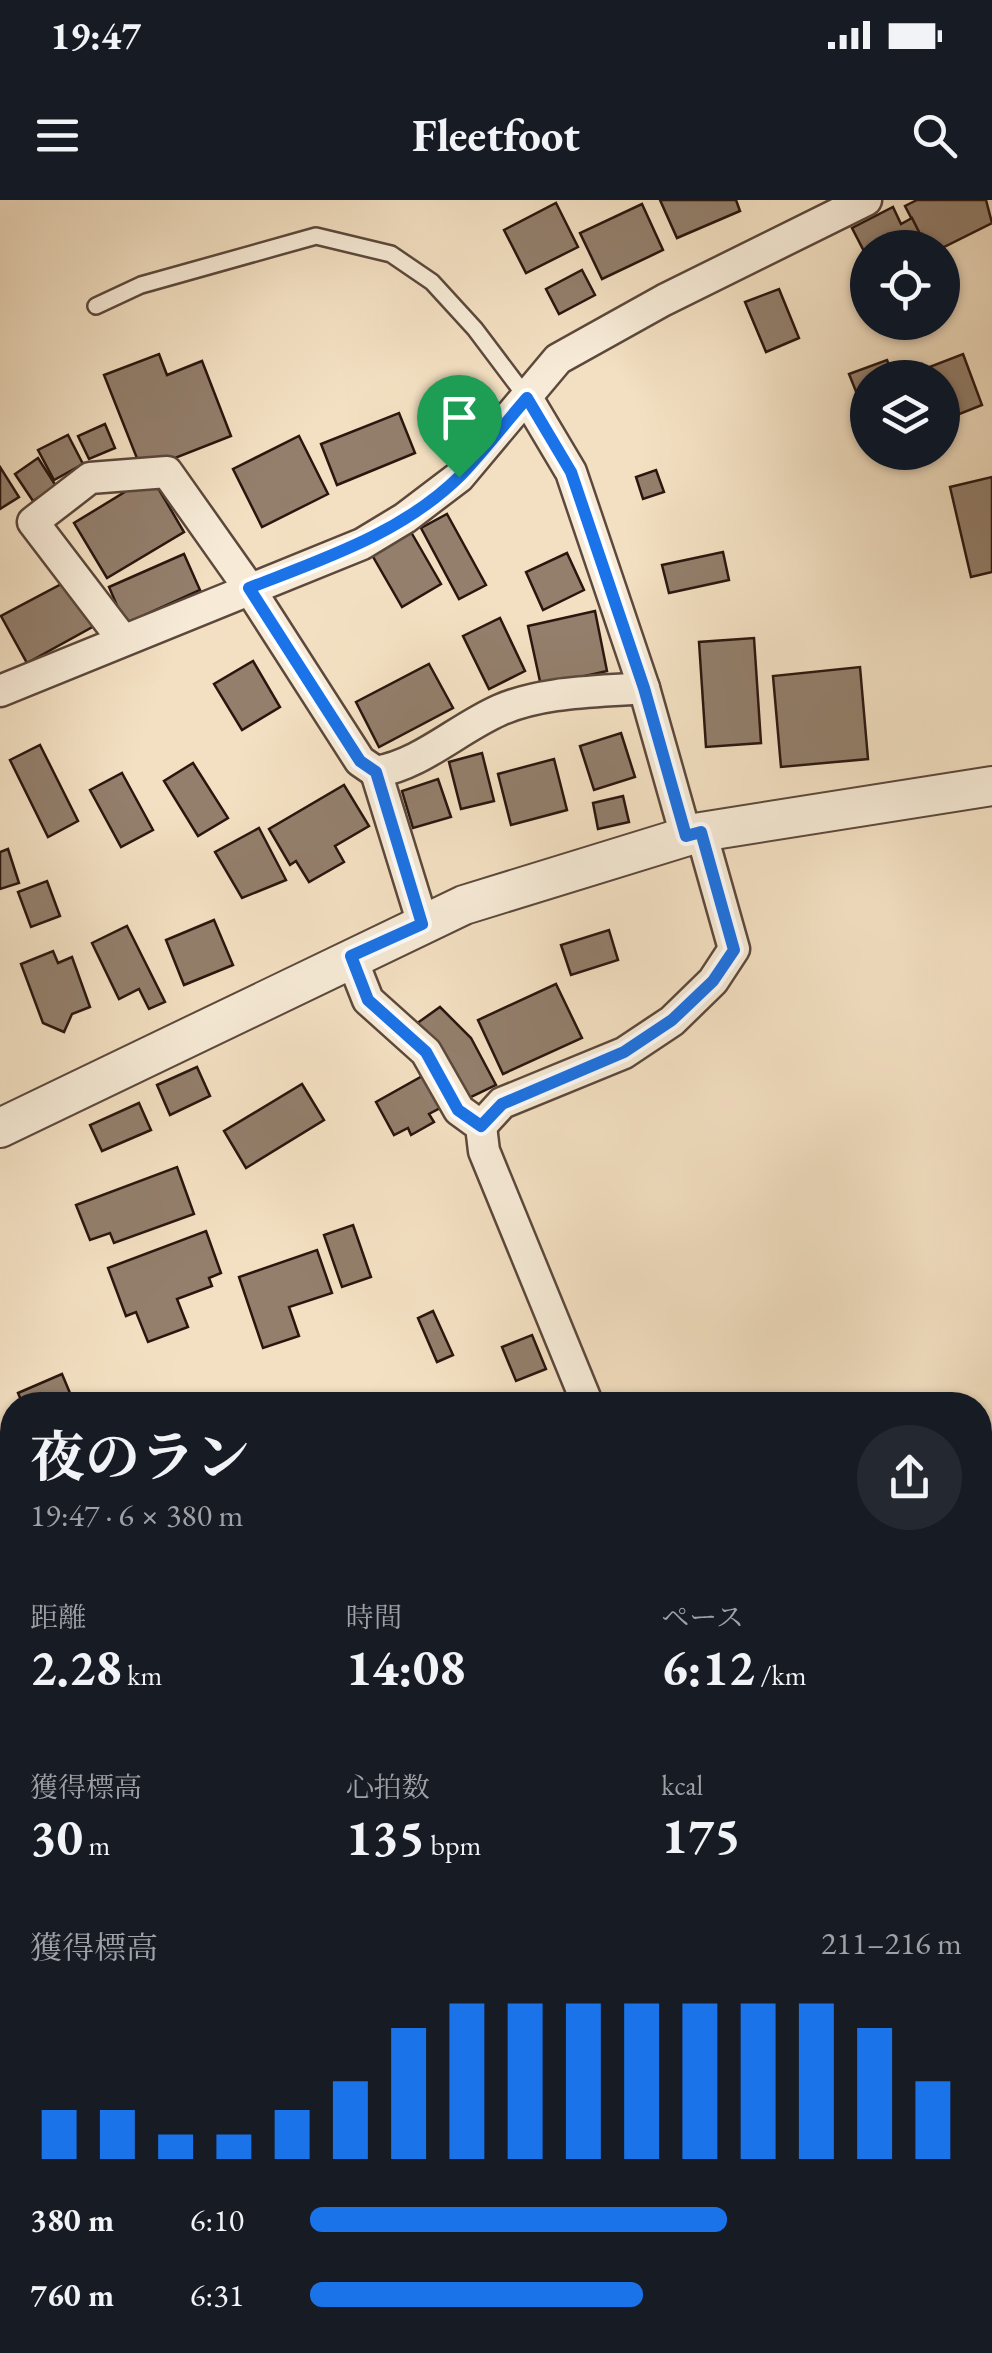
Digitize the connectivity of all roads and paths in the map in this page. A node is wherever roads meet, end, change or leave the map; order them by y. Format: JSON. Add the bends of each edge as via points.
{"nodes":[{"id":1,"x":866,"y":200,"type":"edge"},
{"id":2,"x":830,"y":208,"type":"edge"},
{"id":3,"x":96,"y":306,"type":"dead end"},
{"id":4,"x":527,"y":398,"type":"junction"},
{"id":5,"x":249,"y":588,"type":"junction"},
{"id":6,"x":123,"y":640,"type":"junction"},
{"id":7,"x":644,"y":688,"type":"junction"},
{"id":8,"x":0,"y":690,"type":"edge"},
{"id":9,"x":376,"y":772,"type":"junction"},
{"id":10,"x":992,"y":786,"type":"edge"},
{"id":11,"x":694,"y":834,"type":"junction"},
{"id":12,"x":422,"y":924,"type":"junction"},
{"id":13,"x":351,"y":956,"type":"junction"},
{"id":14,"x":481,"y":1126,"type":"junction"},
{"id":15,"x":0,"y":1128,"type":"edge"},
{"id":16,"x":583,"y":1392,"type":"edge"}],
"edges":[{"from":1,"to":2,"type":"street"},
{"from":2,"to":4,"type":"street","via":[[558,359]]},
{"from":3,"to":4,"type":"lane","via":[[141,284],[316,236],[391,254],[432,282]]},
{"from":4,"to":5,"type":"street","via":[[459,477],[405,518],[362,544]]},
{"from":4,"to":7,"type":"street","via":[[571,472]]},
{"from":5,"to":6,"type":"street"},
{"from":5,"to":6,"type":"street","via":[[167,472],[90,478],[33,522]]},
{"from":5,"to":9,"type":"street","via":[[360,761]]},
{"from":6,"to":8,"type":"street"},
{"from":7,"to":9,"type":"street","via":[[528,699],[401,768]]},
{"from":7,"to":11,"type":"street"},
{"from":9,"to":12,"type":"street"},
{"from":10,"to":11,"type":"street"},
{"from":11,"to":12,"type":"street"},
{"from":11,"to":14,"type":"street","via":[[734,950],[713,981],[624,1052],[502,1104]]},
{"from":12,"to":13,"type":"street"},
{"from":13,"to":14,"type":"street","via":[[368,1000],[426,1052],[458,1110]]},
{"from":13,"to":15,"type":"street"},
{"from":14,"to":16,"type":"street","via":[[484,1151]]}]}
